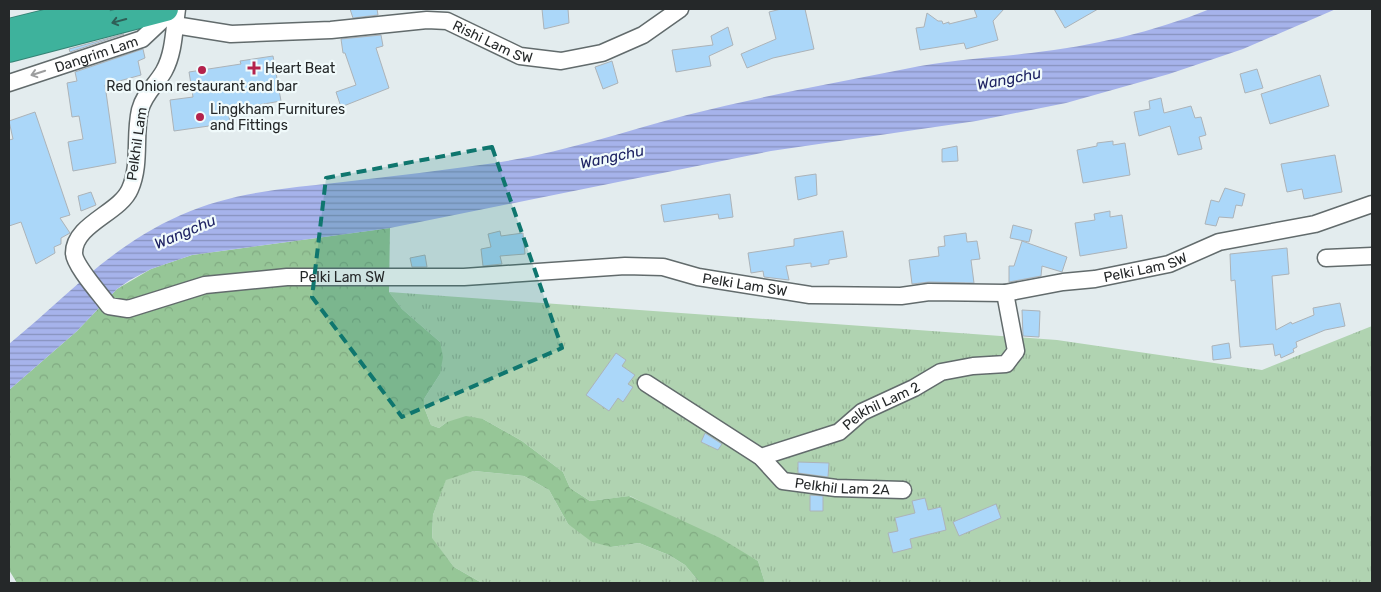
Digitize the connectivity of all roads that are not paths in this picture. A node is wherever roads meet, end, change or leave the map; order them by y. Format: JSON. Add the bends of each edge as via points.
{"nodes":[{"id":1,"x":98,"y":9,"type":"edge"},
{"id":2,"x":680,"y":9,"type":"edge"},
{"id":3,"x":173,"y":13,"type":"edge"},
{"id":4,"x":9,"y":31,"type":"edge"},
{"id":5,"x":9,"y":50,"type":"edge"},
{"id":6,"x":9,"y":83,"type":"edge"},
{"id":7,"x":1372,"y":204,"type":"edge"},
{"id":8,"x":1372,"y":256,"type":"edge"},
{"id":9,"x":1326,"y":258,"type":"dead end"},
{"id":10,"x":1005,"y":293,"type":"junction"},
{"id":11,"x":109,"y":306,"type":"joint"},
{"id":12,"x":646,"y":383,"type":"dead end"},
{"id":13,"x":761,"y":457,"type":"junction"},
{"id":14,"x":903,"y":490,"type":"dead end"}],
"edges":[{"from":1,"to":4,"type":"highway"},
{"from":2,"to":3,"type":"street","name":"Rishi Lam SW","via":[[643,35],[602,53],[561,61],[520,56],[447,22],[427,20],[331,30],[231,34]]},
{"from":3,"to":5,"type":"highway","one_way":true},
{"from":3,"to":6,"type":"street","name":"Dangrim Lam","one_way":true,"via":[[142,39]]},
{"from":3,"to":11,"type":"street","name":"Pelkhil Lam","via":[[170,60],[144,98],[141,108],[136,166],[130,190],[121,202],[89,226],[74,254]]},
{"from":7,"to":10,"type":"street","name":"Pelki Lam SW","via":[[1314,224],[1219,242],[1169,264],[1095,280],[1062,282]]},
{"from":8,"to":9,"type":"street"},
{"from":10,"to":11,"type":"street","name":"Pelki Lam SW","via":[[810,295],[698,277],[663,267],[625,266],[464,277],[288,277],[205,285],[128,309]]},
{"from":10,"to":13,"type":"street","name":"Pelkhil Lam 2","via":[[1016,351],[1006,364],[942,372],[862,412],[839,432]]},
{"from":12,"to":13,"type":"street"},
{"from":13,"to":14,"type":"street","name":"Pelkhil Lam 2A","via":[[783,481],[836,488]]}]}
